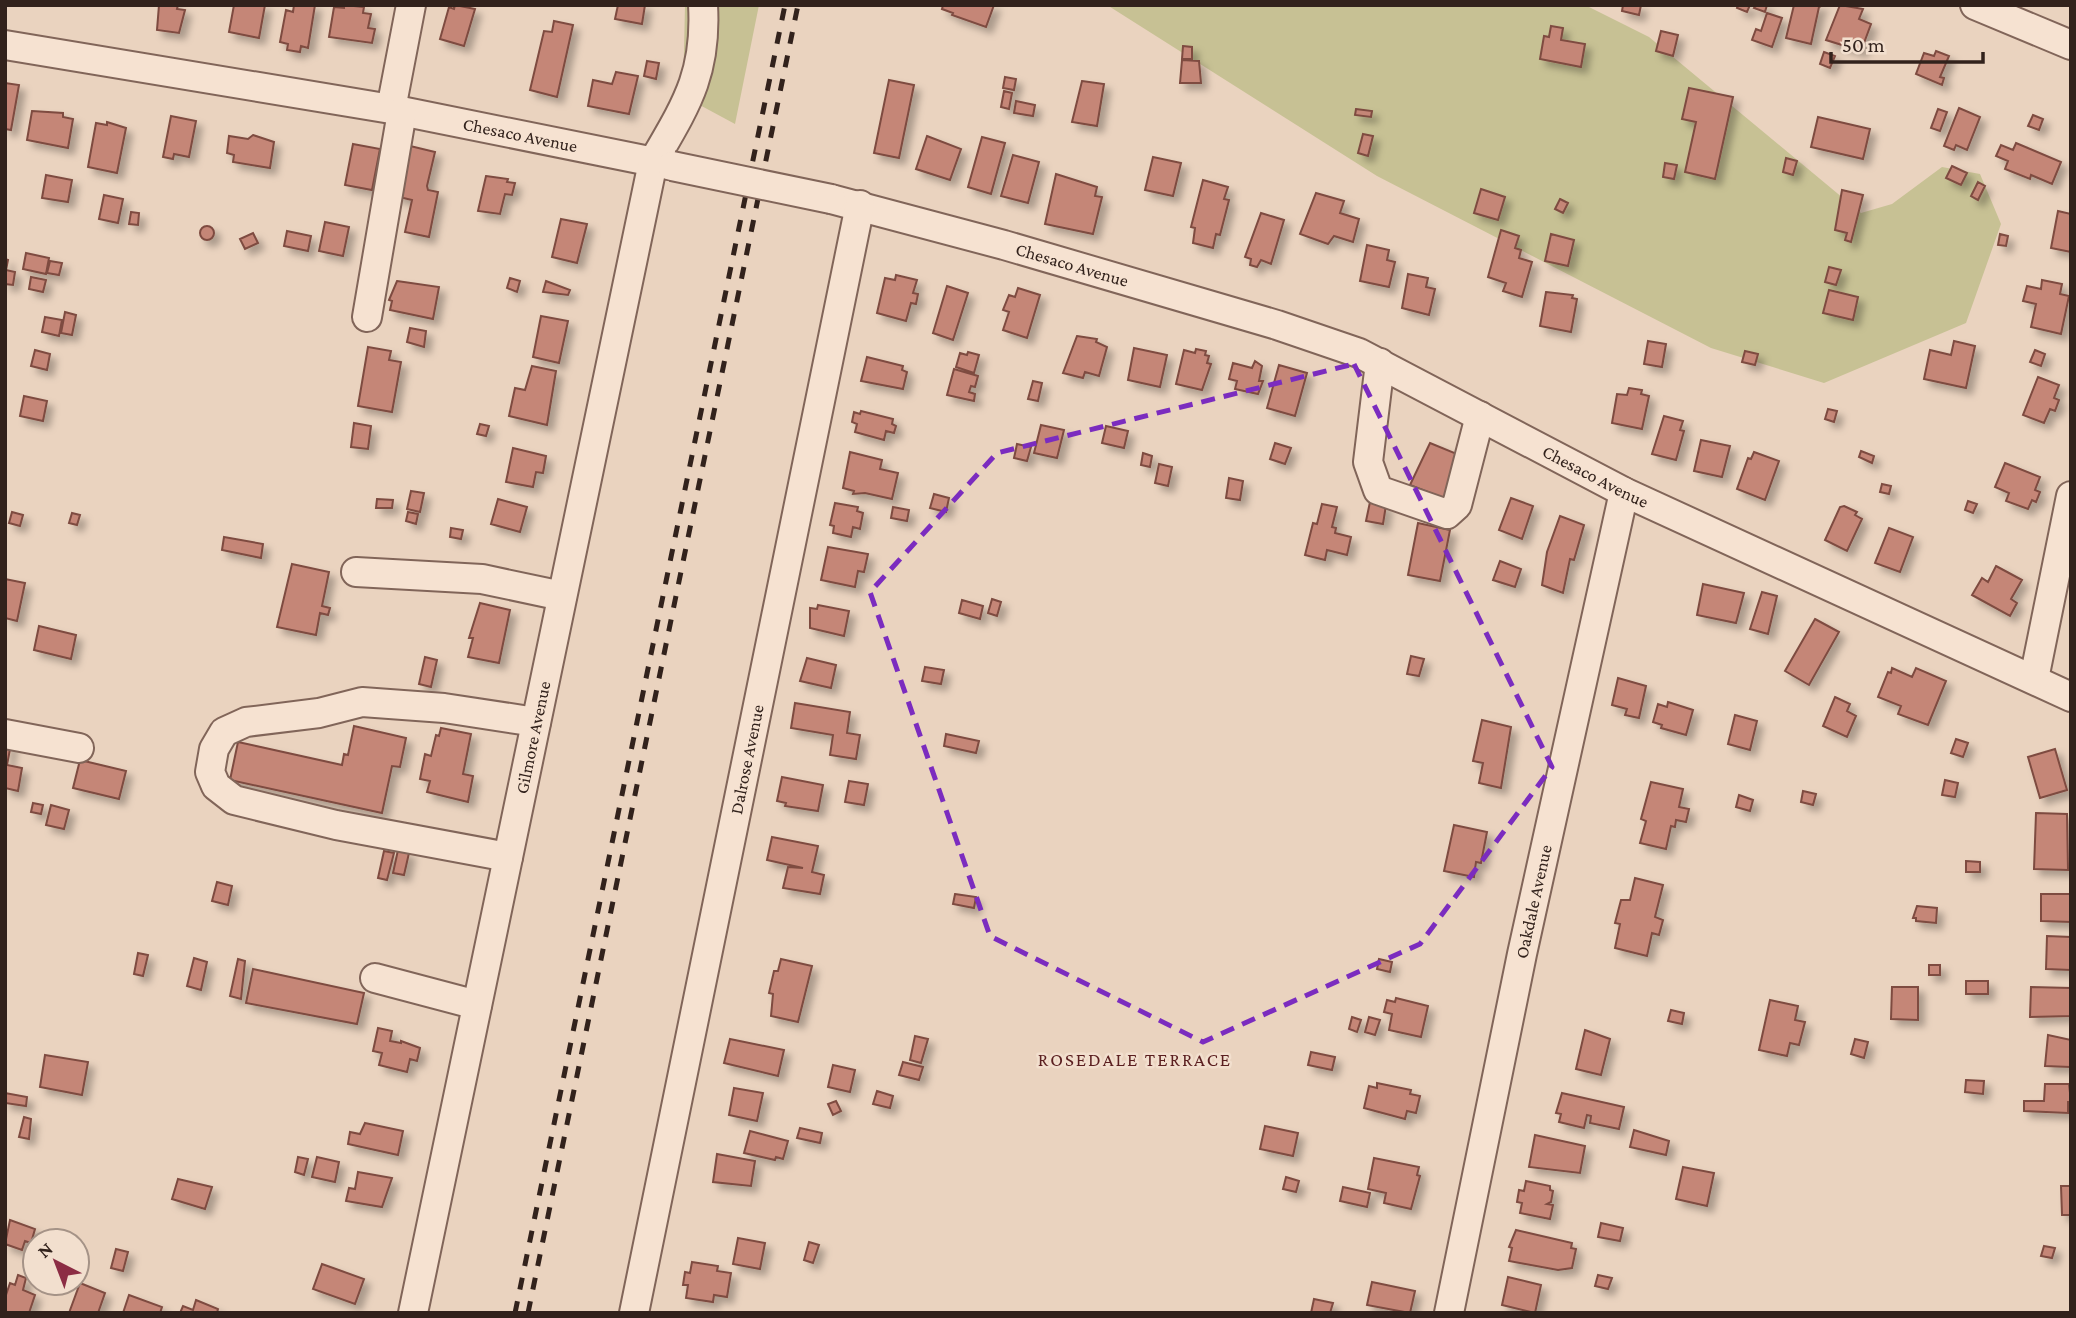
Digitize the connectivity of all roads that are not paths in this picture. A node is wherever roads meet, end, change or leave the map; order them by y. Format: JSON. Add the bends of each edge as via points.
{"nodes":[{"id":1,"x":411,"y":5,"type":"edge"},
{"id":2,"x":703,"y":5,"type":"edge"},
{"id":3,"x":1975,"y":5,"type":"edge"},
{"id":4,"x":5,"y":45,"type":"edge"},
{"id":5,"x":2071,"y":45,"type":"edge"},
{"id":6,"x":397,"y":110,"type":"junction"},
{"id":7,"x":662,"y":164,"type":"junction"},
{"id":8,"x":860,"y":205,"type":"junction"},
{"id":9,"x":367,"y":317,"type":"dead end"},
{"id":10,"x":1380,"y":363,"type":"junction"},
{"id":11,"x":1480,"y":416,"type":"junction"},
{"id":12,"x":1625,"y":492,"type":"junction"},
{"id":13,"x":2071,"y":496,"type":"edge"},
{"id":14,"x":356,"y":572,"type":"dead end"},
{"id":15,"x":562,"y":596,"type":"junction"},
{"id":16,"x":2034,"y":679,"type":"junction"},
{"id":17,"x":2071,"y":697,"type":"edge"},
{"id":18,"x":536,"y":722,"type":"junction"},
{"id":19,"x":5,"y":734,"type":"edge"},
{"id":20,"x":79,"y":748,"type":"dead end"},
{"id":21,"x":508,"y":857,"type":"junction"},
{"id":22,"x":374,"y":978,"type":"dead end"},
{"id":23,"x":477,"y":1005,"type":"junction"},
{"id":24,"x":413,"y":1313,"type":"edge"},
{"id":25,"x":634,"y":1313,"type":"edge"},
{"id":26,"x":1449,"y":1313,"type":"edge"}],
"edges":[{"from":1,"to":6,"type":"street"},
{"from":2,"to":7,"type":"street","name":"Gilmore Avenue","via":[[696,83]]},
{"from":3,"to":5,"type":"street"},
{"from":4,"to":6,"type":"street","name":"Chesaco Avenue"},
{"from":6,"to":7,"type":"street","name":"Chesaco Avenue"},
{"from":6,"to":9,"type":"street"},
{"from":7,"to":8,"type":"street","name":"Chesaco Avenue","bridge":true},
{"from":7,"to":15,"type":"street","name":"Gilmore Avenue"},
{"from":8,"to":10,"type":"street","name":"Chesaco Avenue","via":[[1277,325]]},
{"from":8,"to":25,"type":"street","name":"Dalrose Avenue"},
{"from":10,"to":11,"type":"street","name":"Chesaco Avenue"},
{"from":10,"to":11,"type":"street","via":[[1367,462],[1378,490],[1447,514],[1457,505]]},
{"from":11,"to":12,"type":"street","name":"Chesaco Avenue"},
{"from":12,"to":16,"type":"street","name":"Chesaco Avenue"},
{"from":12,"to":26,"type":"street","name":"Oakdale Avenue","via":[[1522,954]]},
{"from":13,"to":16,"type":"street"},
{"from":14,"to":15,"type":"street","via":[[482,579]]},
{"from":15,"to":18,"type":"street","name":"Gilmore Avenue"},
{"from":16,"to":17,"type":"street","name":"Chesaco Avenue"},
{"from":18,"to":21,"type":"street","name":"Gilmore Avenue"},
{"from":18,"to":21,"type":"street","via":[[362,702],[246,722],[224,732],[214,749],[210,772],[216,786],[234,800],[336,825]]},
{"from":19,"to":20,"type":"street"},
{"from":21,"to":23,"type":"street","name":"Gilmore Avenue"},
{"from":22,"to":23,"type":"street"},
{"from":23,"to":24,"type":"street","name":"Gilmore Avenue"}]}
